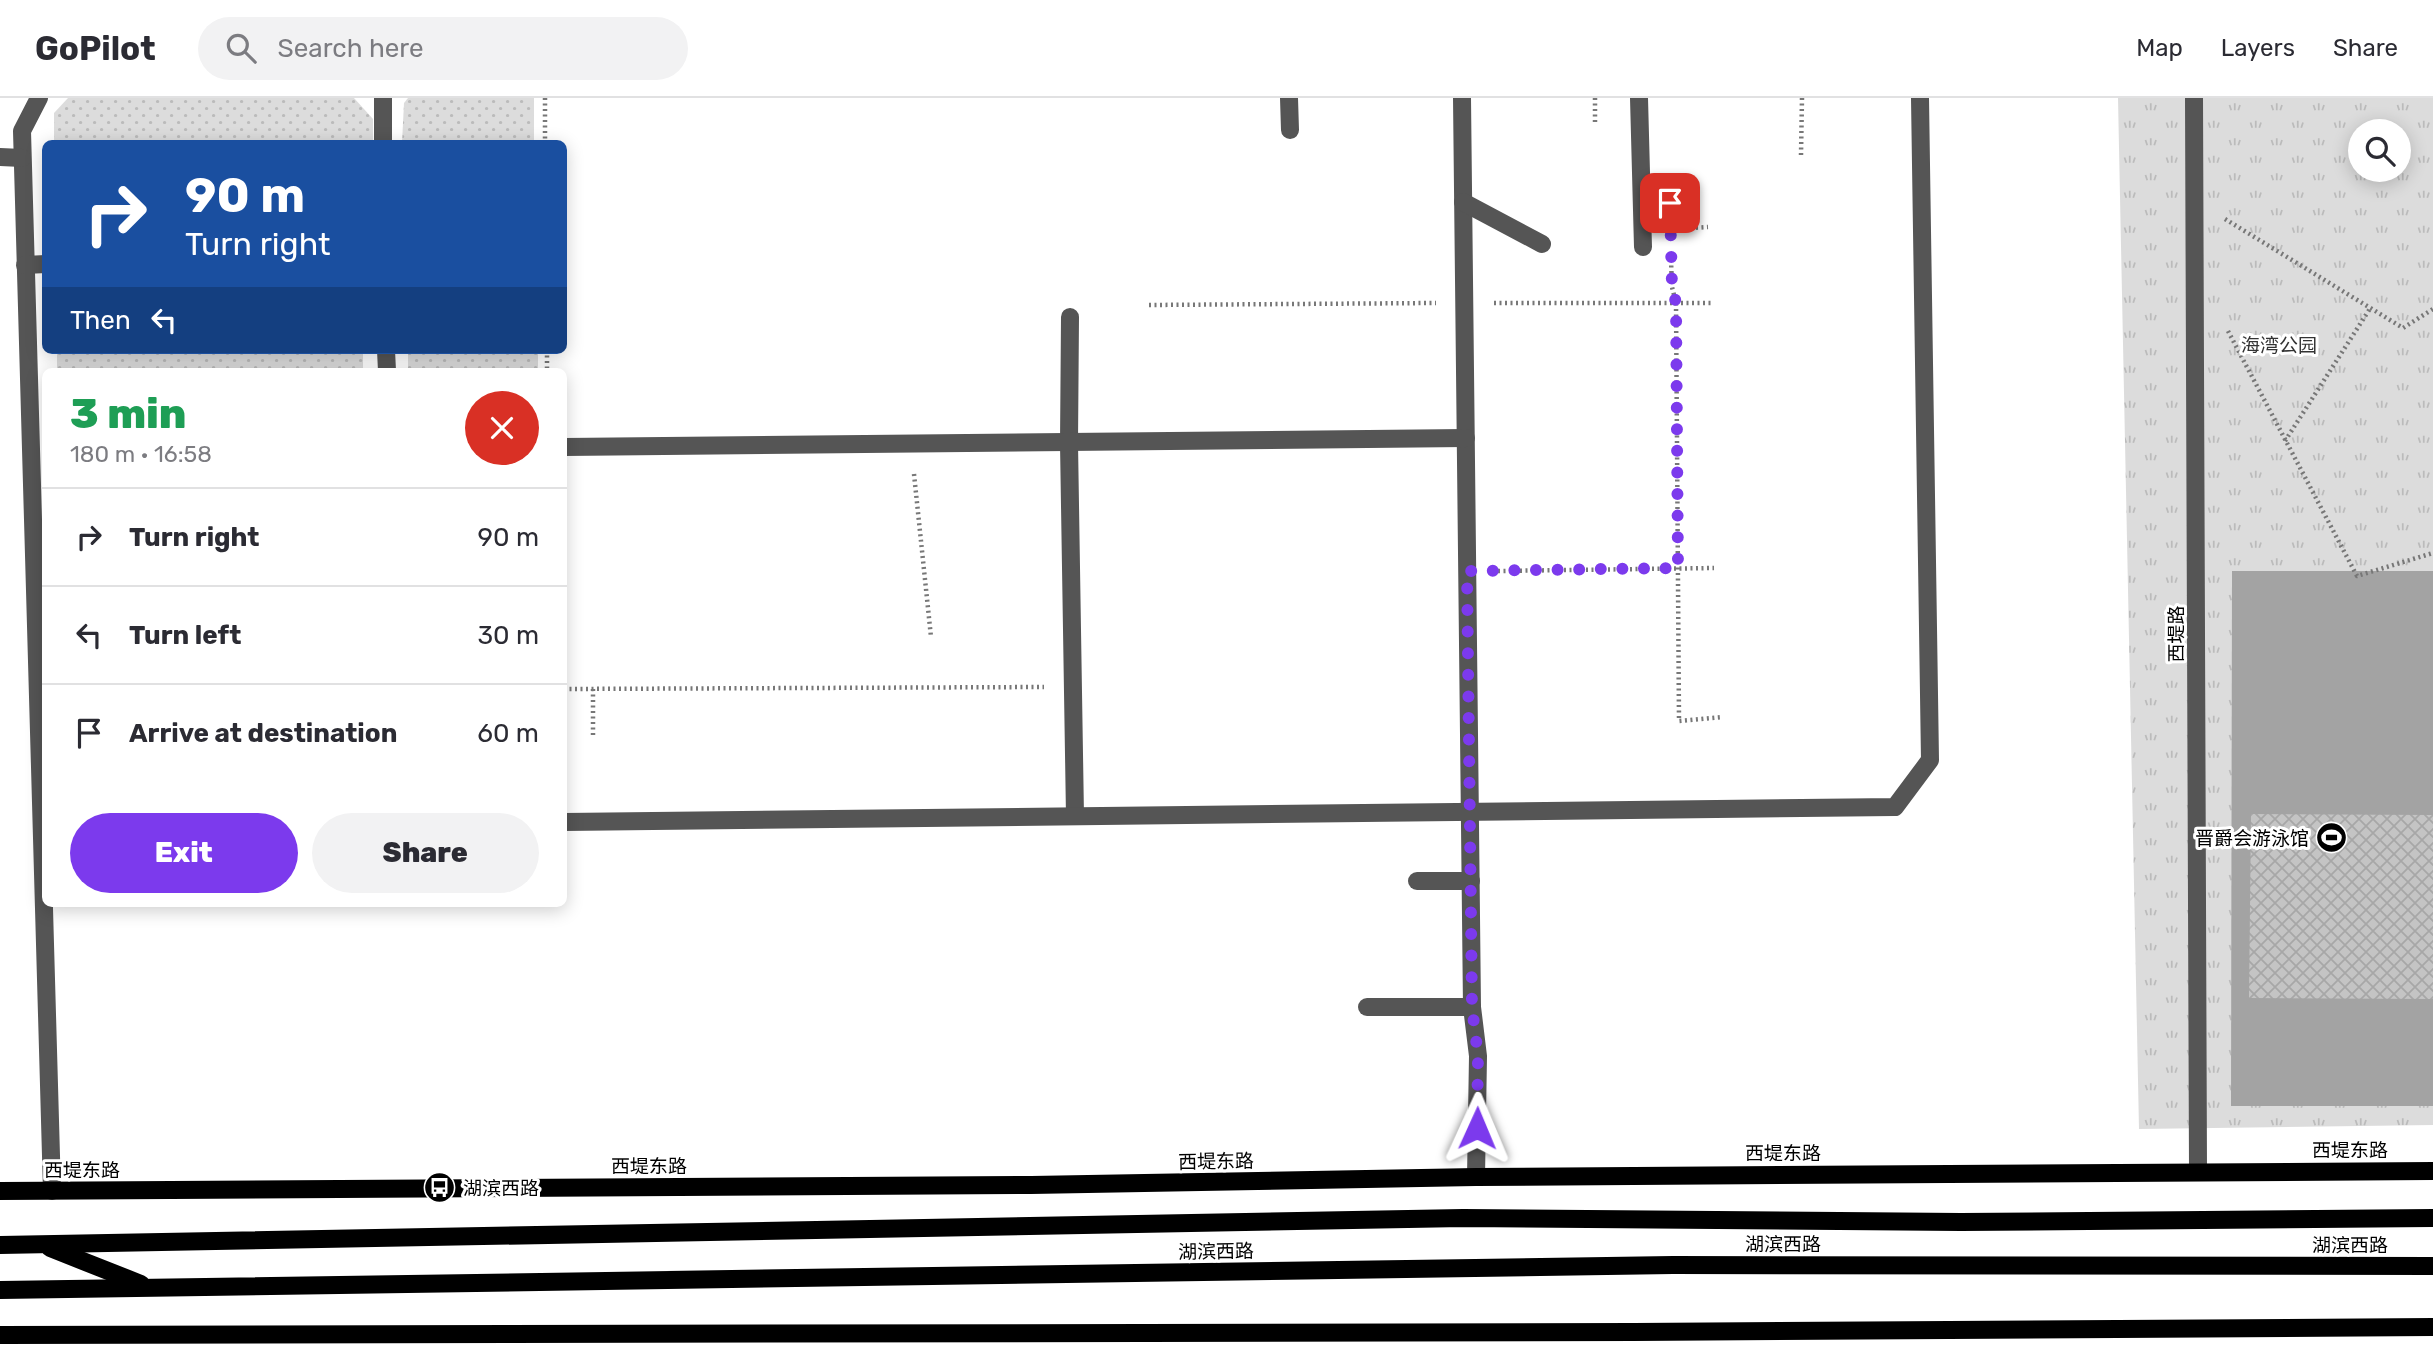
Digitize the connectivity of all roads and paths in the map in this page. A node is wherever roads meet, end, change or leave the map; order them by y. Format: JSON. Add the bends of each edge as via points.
{"nodes":[{"id":1,"x":39,"y":98,"type":"edge"},
{"id":2,"x":383,"y":98,"type":"edge"},
{"id":3,"x":545,"y":98,"type":"edge"},
{"id":4,"x":1289,"y":98,"type":"edge"},
{"id":5,"x":1462,"y":98,"type":"edge"},
{"id":6,"x":1595,"y":98,"type":"edge"},
{"id":7,"x":1639,"y":98,"type":"edge"},
{"id":8,"x":1802,"y":98,"type":"edge"},
{"id":9,"x":1920,"y":98,"type":"edge"},
{"id":10,"x":2194,"y":98,"type":"edge"},
{"id":11,"x":1595,"y":122,"type":"dead end"},
{"id":12,"x":1290,"y":130,"type":"dead end"},
{"id":13,"x":383,"y":140,"type":"edge"},
{"id":14,"x":545,"y":140,"type":"edge"},
{"id":15,"x":1801,"y":155,"type":"dead end"},
{"id":16,"x":0,"y":157,"type":"edge"},
{"id":17,"x":22,"y":158,"type":"junction"},
{"id":18,"x":2195,"y":200,"type":"junction"},
{"id":19,"x":1463,"y":202,"type":"junction"},
{"id":20,"x":1708,"y":226,"type":"dead end"},
{"id":21,"x":1671,"y":241,"type":"dead end"},
{"id":22,"x":1542,"y":244,"type":"dead end"},
{"id":23,"x":1643,"y":247,"type":"dead end"},
{"id":24,"x":1671,"y":252,"type":"dead end"},
{"id":25,"x":42,"y":264,"type":"edge"},
{"id":26,"x":25,"y":265,"type":"junction"},
{"id":27,"x":2371,"y":307,"type":"junction"},
{"id":28,"x":2433,"y":309,"type":"edge"},
{"id":29,"x":1070,"y":317,"type":"dead end"},
{"id":30,"x":2221,"y":319,"type":"dead end"},
{"id":31,"x":1466,"y":438,"type":"junction"},
{"id":32,"x":2285,"y":440,"type":"junction"},
{"id":33,"x":1069,"y":443,"type":"junction"},
{"id":34,"x":911,"y":445,"type":"junction"},
{"id":35,"x":567,"y":447,"type":"edge"},
{"id":36,"x":38,"y":449,"type":"edge"},
{"id":37,"x":2433,"y":553,"type":"edge"},
{"id":38,"x":1678,"y":568,"type":"junction"},
{"id":39,"x":1714,"y":568,"type":"dead end"},
{"id":40,"x":1467,"y":571,"type":"junction"},
{"id":41,"x":931,"y":637,"type":"dead end"},
{"id":42,"x":1073,"y":687,"type":"junction"},
{"id":43,"x":567,"y":689,"type":"edge"},
{"id":44,"x":593,"y":689,"type":"junction"},
{"id":45,"x":1723,"y":717,"type":"dead end"},
{"id":46,"x":593,"y":738,"type":"dead end"},
{"id":47,"x":42,"y":752,"type":"edge"},
{"id":48,"x":1470,"y":812,"type":"junction"},
{"id":49,"x":1075,"y":816,"type":"junction"},
{"id":50,"x":567,"y":822,"type":"edge"},
{"id":51,"x":1417,"y":881,"type":"dead end"},
{"id":52,"x":1471,"y":881,"type":"junction"},
{"id":53,"x":44,"y":907,"type":"edge"},
{"id":54,"x":1367,"y":1007,"type":"dead end"},
{"id":55,"x":1472,"y":1007,"type":"junction"},
{"id":56,"x":2198,"y":1171,"type":"junction"},
{"id":57,"x":2433,"y":1171,"type":"edge"},
{"id":58,"x":1476,"y":1177,"type":"junction"},
{"id":59,"x":0,"y":1191,"type":"edge"},
{"id":60,"x":52,"y":1191,"type":"junction"},
{"id":61,"x":2433,"y":1218,"type":"edge"},
{"id":62,"x":40,"y":1244,"type":"junction"},
{"id":63,"x":0,"y":1245,"type":"edge"},
{"id":64,"x":2433,"y":1266,"type":"edge"},
{"id":65,"x":150,"y":1288,"type":"junction"},
{"id":66,"x":0,"y":1290,"type":"edge"},
{"id":67,"x":2433,"y":1327,"type":"edge"},
{"id":68,"x":0,"y":1335,"type":"edge"}],
"edges":[{"from":1,"to":17,"type":"street","via":[[22,131]]},
{"from":2,"to":13,"type":"street"},
{"from":3,"to":14,"type":"path"},
{"from":4,"to":12,"type":"street"},
{"from":5,"to":19,"type":"street"},
{"from":6,"to":11,"type":"path"},
{"from":7,"to":23,"type":"street"},
{"from":8,"to":15,"type":"path"},
{"from":9,"to":48,"type":"street","via":[[1930,760],[1895,807]]},
{"from":10,"to":18,"type":"street","name":"西堤路"},
{"from":16,"to":17,"type":"street"},
{"from":17,"to":26,"type":"street"},
{"from":18,"to":27,"type":"path"},
{"from":18,"to":56,"type":"street","name":"西堤路"},
{"from":19,"to":22,"type":"street"},
{"from":19,"to":31,"type":"street"},
{"from":20,"to":21,"type":"path","via":[[1670,229]]},
{"from":24,"to":38,"type":"path","via":[[1676,303]]},
{"from":25,"to":26,"type":"street"},
{"from":26,"to":36,"type":"street"},
{"from":27,"to":28,"type":"path","via":[[2403,328]]},
{"from":27,"to":32,"type":"path"},
{"from":29,"to":33,"type":"street"},
{"from":30,"to":32,"type":"path"},
{"from":31,"to":33,"type":"street"},
{"from":31,"to":40,"type":"street"},
{"from":32,"to":37,"type":"path","via":[[2357,576]]},
{"from":33,"to":34,"type":"street"},
{"from":33,"to":42,"type":"street"},
{"from":34,"to":35,"type":"street"},
{"from":34,"to":41,"type":"path"},
{"from":36,"to":47,"type":"street"},
{"from":38,"to":39,"type":"path"},
{"from":38,"to":40,"type":"path"},
{"from":38,"to":45,"type":"path","via":[[1679,721]]},
{"from":40,"to":48,"type":"street"},
{"from":42,"to":44,"type":"path"},
{"from":42,"to":49,"type":"street"},
{"from":43,"to":44,"type":"path"},
{"from":44,"to":46,"type":"path"},
{"from":48,"to":49,"type":"street"},
{"from":48,"to":52,"type":"street"},
{"from":49,"to":50,"type":"street"},
{"from":51,"to":52,"type":"street"},
{"from":52,"to":55,"type":"street"},
{"from":53,"to":60,"type":"street"},
{"from":54,"to":55,"type":"street"},
{"from":55,"to":58,"type":"street","via":[[1478,1056]]},
{"from":56,"to":57,"type":"main road","name":"西堤东路"},
{"from":56,"to":58,"type":"main road","name":"西堤东路"},
{"from":58,"to":60,"type":"main road","name":"西堤东路","via":[[1031,1185]]},
{"from":59,"to":60,"type":"main road","name":"西堤东路"},
{"from":61,"to":62,"type":"main road","via":[[1948,1222],[1463,1218]]},
{"from":62,"to":63,"type":"main road"},
{"from":62,"to":65,"type":"main road"},
{"from":64,"to":65,"type":"main road","name":"湖滨西路","via":[[1673,1265]]},
{"from":65,"to":66,"type":"main road","name":"湖滨西路"},
{"from":67,"to":68,"type":"main road"}]}
